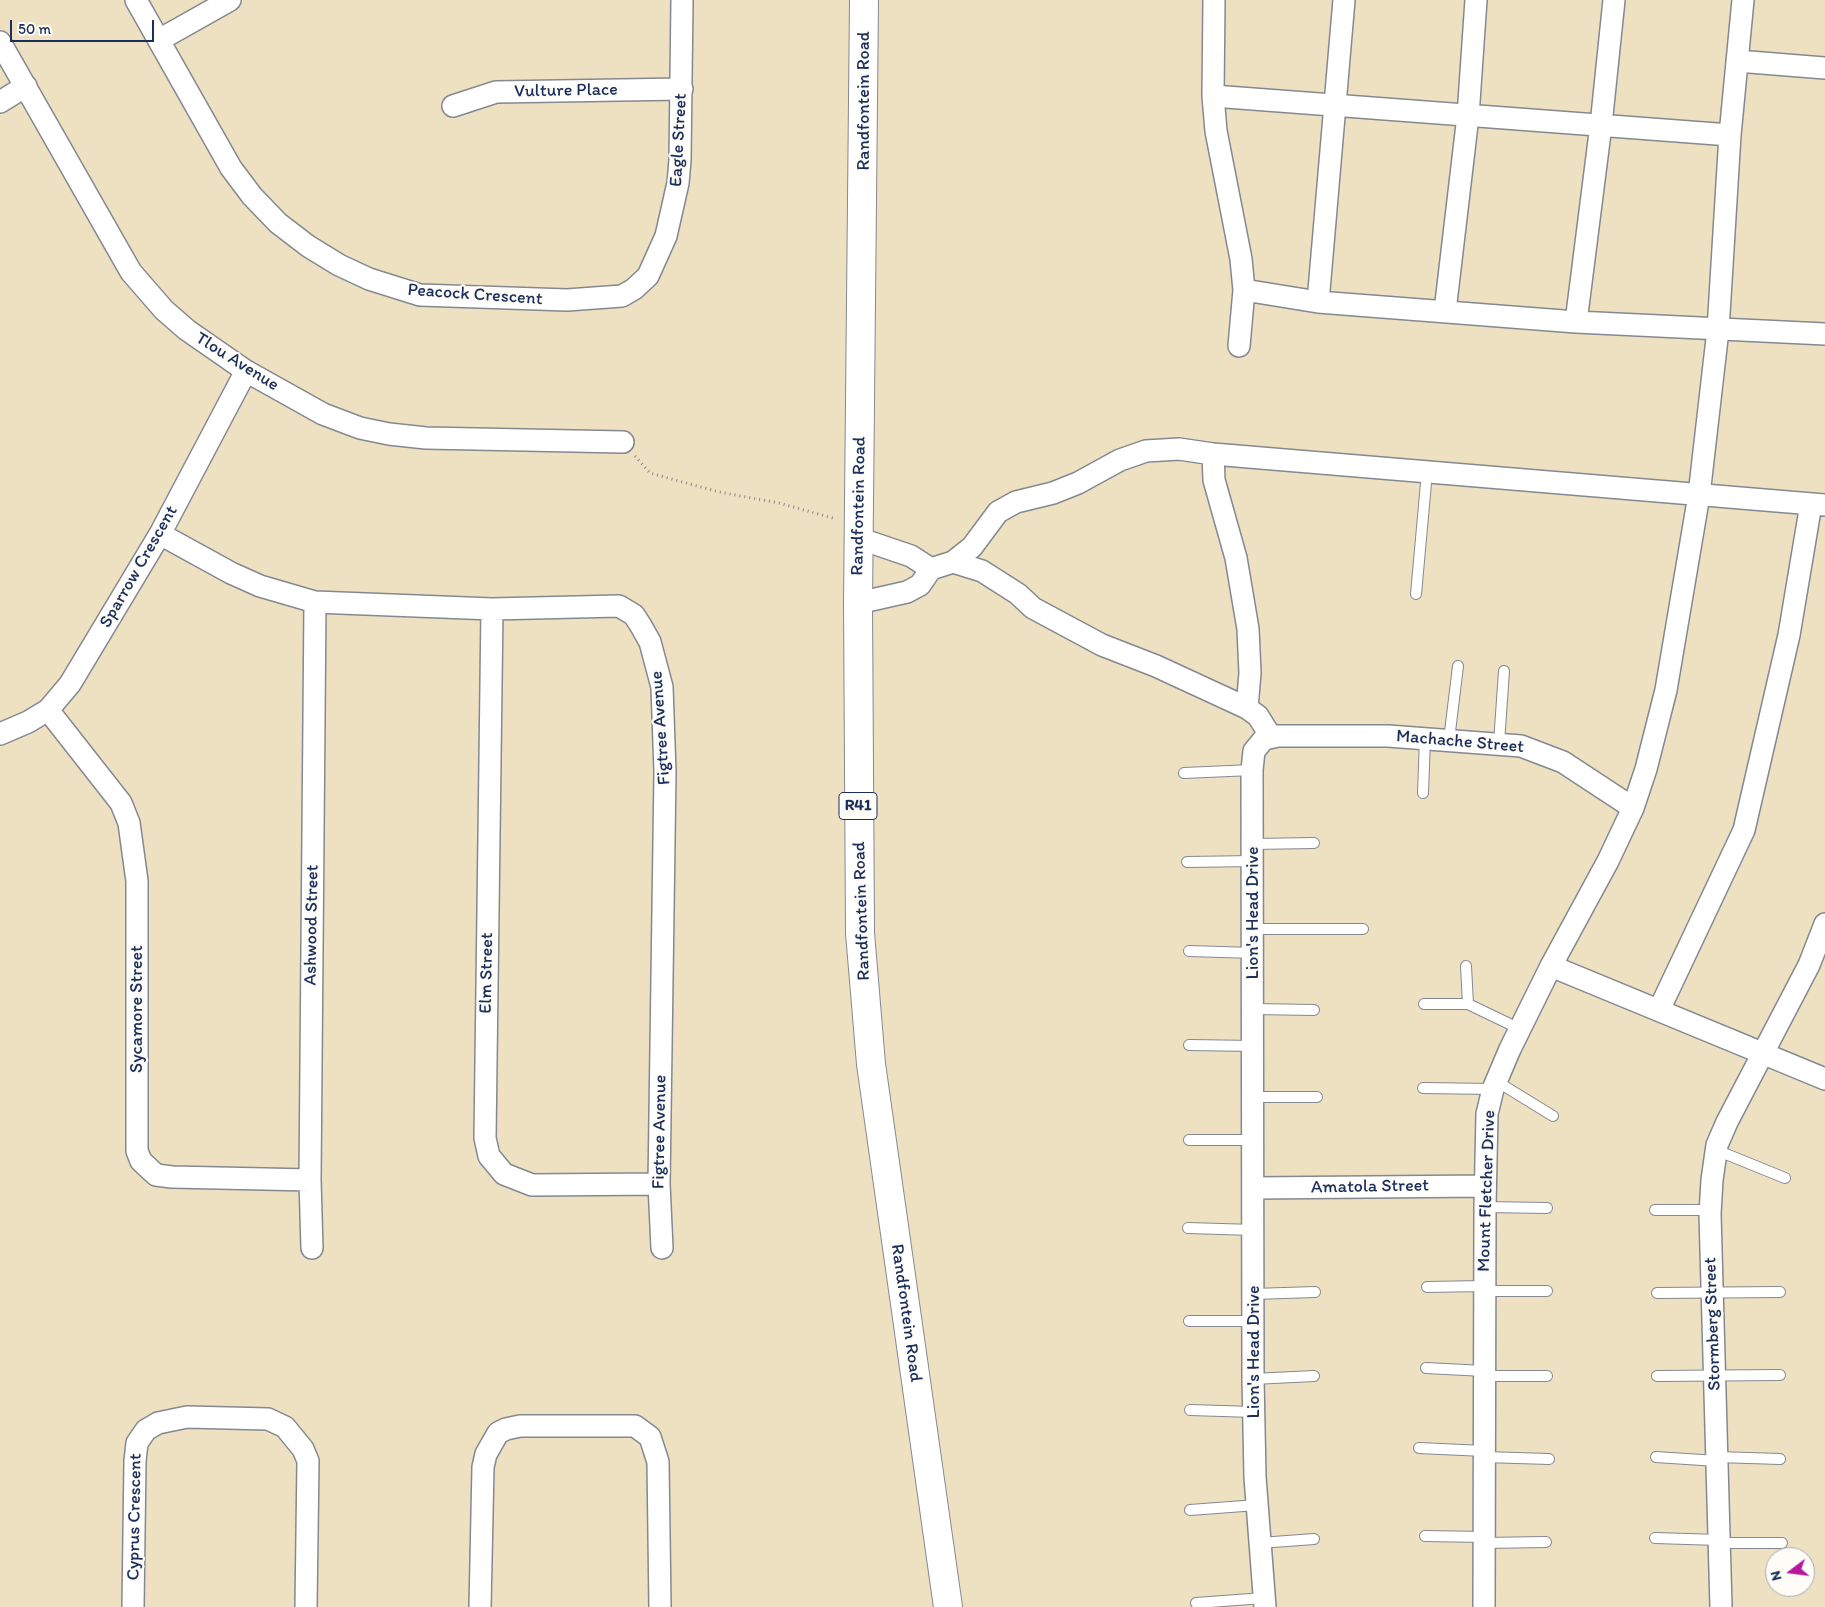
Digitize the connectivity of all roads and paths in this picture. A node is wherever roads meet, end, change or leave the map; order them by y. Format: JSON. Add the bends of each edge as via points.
{"nodes":[{"id":1,"x":136,"y":0,"type":"edge"},
{"id":2,"x":230,"y":0,"type":"edge"},
{"id":3,"x":682,"y":0,"type":"edge"},
{"id":4,"x":864,"y":0,"type":"edge"},
{"id":5,"x":1214,"y":0,"type":"edge"},
{"id":6,"x":1344,"y":0,"type":"edge"},
{"id":7,"x":1476,"y":0,"type":"edge"},
{"id":8,"x":1614,"y":0,"type":"edge"},
{"id":9,"x":1742,"y":0,"type":"edge"},
{"id":10,"x":159,"y":40,"type":"junction"},
{"id":11,"x":0,"y":42,"type":"edge"},
{"id":12,"x":1737,"y":61,"type":"junction"},
{"id":13,"x":1825,"y":68,"type":"edge"},
{"id":14,"x":26,"y":86,"type":"junction"},
{"id":15,"x":682,"y":89,"type":"junction"},
{"id":16,"x":1213,"y":96,"type":"junction"},
{"id":17,"x":0,"y":102,"type":"edge"},
{"id":18,"x":1335,"y":105,"type":"junction"},
{"id":19,"x":453,"y":106,"type":"dead end"},
{"id":20,"x":1468,"y":116,"type":"junction"},
{"id":21,"x":1601,"y":126,"type":"junction"},
{"id":22,"x":1730,"y":135,"type":"junction"},
{"id":23,"x":648,"y":276,"type":"joint"},
{"id":24,"x":1244,"y":290,"type":"junction"},
{"id":25,"x":1318,"y":302,"type":"junction"},
{"id":26,"x":1445,"y":312,"type":"junction"},
{"id":27,"x":1576,"y":322,"type":"junction"},
{"id":28,"x":1718,"y":330,"type":"junction"},
{"id":29,"x":1825,"y":334,"type":"edge"},
{"id":30,"x":1238,"y":346,"type":"dead end"},
{"id":31,"x":246,"y":371,"type":"junction"},
{"id":32,"x":623,"y":442,"type":"joint"},
{"id":33,"x":1213,"y":454,"type":"junction"},
{"id":34,"x":1427,"y":472,"type":"junction"},
{"id":35,"x":1699,"y":495,"type":"junction"},
{"id":36,"x":1818,"y":505,"type":"edge"},
{"id":37,"x":859,"y":532,"type":"junction"},
{"id":38,"x":160,"y":534,"type":"junction"},
{"id":39,"x":953,"y":562,"type":"junction"},
{"id":40,"x":931,"y":570,"type":"junction"},
{"id":41,"x":1416,"y":594,"type":"dead end"},
{"id":42,"x":315,"y":602,"type":"junction"},
{"id":43,"x":858,"y":603,"type":"junction"},
{"id":44,"x":492,"y":609,"type":"junction"},
{"id":45,"x":1458,"y":666,"type":"dead end"},
{"id":46,"x":1504,"y":671,"type":"dead end"},
{"id":47,"x":1246,"y":708,"type":"junction"},
{"id":48,"x":48,"y":710,"type":"junction"},
{"id":49,"x":0,"y":734,"type":"edge"},
{"id":50,"x":1271,"y":737,"type":"junction"},
{"id":51,"x":1425,"y":738,"type":"junction"},
{"id":52,"x":1449,"y":740,"type":"junction"},
{"id":53,"x":1499,"y":743,"type":"junction"},
{"id":54,"x":1252,"y":770,"type":"junction"},
{"id":55,"x":1184,"y":773,"type":"dead end"},
{"id":56,"x":1424,"y":793,"type":"dead end"},
{"id":57,"x":1633,"y":808,"type":"junction"},
{"id":58,"x":1314,"y":843,"type":"dead end"},
{"id":59,"x":1253,"y":852,"type":"junction"},
{"id":60,"x":1186,"y":862,"type":"dead end"},
{"id":61,"x":1825,"y":924,"type":"edge"},
{"id":62,"x":1253,"y":929,"type":"junction"},
{"id":63,"x":1363,"y":929,"type":"dead end"},
{"id":64,"x":1189,"y":951,"type":"dead end"},
{"id":65,"x":1253,"y":953,"type":"junction"},
{"id":66,"x":1818,"y":961,"type":"edge"},
{"id":67,"x":1466,"y":966,"type":"dead end"},
{"id":68,"x":1551,"y":966,"type":"junction"},
{"id":69,"x":1424,"y":1004,"type":"dead end"},
{"id":70,"x":1468,"y":1004,"type":"junction"},
{"id":71,"x":1254,"y":1009,"type":"junction"},
{"id":72,"x":1314,"y":1010,"type":"dead end"},
{"id":73,"x":1658,"y":1010,"type":"junction"},
{"id":74,"x":1520,"y":1029,"type":"junction"},
{"id":75,"x":1189,"y":1045,"type":"dead end"},
{"id":76,"x":1254,"y":1046,"type":"junction"},
{"id":77,"x":1762,"y":1052,"type":"junction"},
{"id":78,"x":1825,"y":1079,"type":"edge"},
{"id":79,"x":1495,"y":1085,"type":"junction"},
{"id":80,"x":1423,"y":1088,"type":"dead end"},
{"id":81,"x":1254,"y":1097,"type":"junction"},
{"id":82,"x":1317,"y":1097,"type":"dead end"},
{"id":83,"x":1553,"y":1116,"type":"dead end"},
{"id":84,"x":1189,"y":1140,"type":"dead end"},
{"id":85,"x":1254,"y":1140,"type":"junction"},
{"id":86,"x":1716,"y":1150,"type":"junction"},
{"id":87,"x":1785,"y":1178,"type":"dead end"},
{"id":88,"x":310,"y":1180,"type":"junction"},
{"id":89,"x":659,"y":1184,"type":"junction"},
{"id":90,"x":1485,"y":1186,"type":"junction"},
{"id":91,"x":1254,"y":1188,"type":"junction"},
{"id":92,"x":1485,"y":1207,"type":"junction"},
{"id":93,"x":1547,"y":1208,"type":"dead end"},
{"id":94,"x":1654,"y":1210,"type":"dead end"},
{"id":95,"x":1710,"y":1210,"type":"junction"},
{"id":96,"x":1188,"y":1228,"type":"dead end"},
{"id":97,"x":1254,"y":1230,"type":"junction"},
{"id":98,"x":312,"y":1248,"type":"dead end"},
{"id":99,"x":662,"y":1248,"type":"dead end"},
{"id":100,"x":1427,"y":1287,"type":"dead end"},
{"id":101,"x":1484,"y":1289,"type":"junction"},
{"id":102,"x":1547,"y":1291,"type":"dead end"},
{"id":103,"x":1315,"y":1292,"type":"dead end"},
{"id":104,"x":1780,"y":1292,"type":"dead end"},
{"id":105,"x":1657,"y":1293,"type":"dead end"},
{"id":106,"x":1253,"y":1294,"type":"junction"},
{"id":107,"x":1712,"y":1294,"type":"junction"},
{"id":108,"x":1189,"y":1321,"type":"dead end"},
{"id":109,"x":1254,"y":1321,"type":"junction"},
{"id":110,"x":1426,"y":1368,"type":"dead end"},
{"id":111,"x":1484,"y":1373,"type":"junction"},
{"id":112,"x":1715,"y":1375,"type":"junction"},
{"id":113,"x":1780,"y":1375,"type":"dead end"},
{"id":114,"x":1314,"y":1376,"type":"dead end"},
{"id":115,"x":1547,"y":1376,"type":"dead end"},
{"id":116,"x":1657,"y":1376,"type":"dead end"},
{"id":117,"x":1253,"y":1379,"type":"junction"},
{"id":118,"x":1190,"y":1410,"type":"dead end"},
{"id":119,"x":1254,"y":1412,"type":"junction"},
{"id":120,"x":1419,"y":1448,"type":"dead end"},
{"id":121,"x":1484,"y":1454,"type":"junction"},
{"id":122,"x":1656,"y":1457,"type":"dead end"},
{"id":123,"x":1549,"y":1459,"type":"dead end"},
{"id":124,"x":1717,"y":1459,"type":"junction"},
{"id":125,"x":1780,"y":1459,"type":"dead end"},
{"id":126,"x":1257,"y":1505,"type":"junction"},
{"id":127,"x":1190,"y":1510,"type":"dead end"},
{"id":128,"x":1425,"y":1536,"type":"dead end"},
{"id":129,"x":1655,"y":1538,"type":"dead end"},
{"id":130,"x":1314,"y":1539,"type":"dead end"},
{"id":131,"x":1484,"y":1540,"type":"junction"},
{"id":132,"x":1719,"y":1541,"type":"junction"},
{"id":133,"x":1546,"y":1542,"type":"dead end"},
{"id":134,"x":1260,"y":1543,"type":"junction"},
{"id":135,"x":1782,"y":1543,"type":"dead end"},
{"id":136,"x":1265,"y":1602,"type":"edge"},
{"id":137,"x":1196,"y":1603,"type":"dead end"},
{"id":138,"x":133,"y":1607,"type":"edge"},
{"id":139,"x":306,"y":1607,"type":"edge"},
{"id":140,"x":480,"y":1607,"type":"edge"},
{"id":141,"x":660,"y":1607,"type":"edge"},
{"id":142,"x":948,"y":1607,"type":"edge"},
{"id":143,"x":1484,"y":1607,"type":"edge"},
{"id":144,"x":1720,"y":1607,"type":"edge"}],
"edges":[{"from":1,"to":10,"type":"street","name":"Peacock Crescent"},
{"from":2,"to":10,"type":"street"},
{"from":3,"to":15,"type":"street","name":"Eagle Street"},
{"from":4,"to":37,"type":"main road","name":"Randfontein Road","number":"R41"},
{"from":5,"to":16,"type":"street"},
{"from":6,"to":18,"type":"street"},
{"from":7,"to":20,"type":"street"},
{"from":8,"to":21,"type":"street"},
{"from":9,"to":12,"type":"street","name":"Mount Fletcher Drive"},
{"from":10,"to":23,"type":"street","name":"Peacock Crescent","via":[[213,138],[252,196],[278,223],[339,265],[394,289],[452,297],[600,299],[622,296],[634,290]]},
{"from":11,"to":14,"type":"street","name":"Tlou Avenue"},
{"from":12,"to":13,"type":"street"},
{"from":12,"to":22,"type":"street","name":"Mount Fletcher Drive"},
{"from":14,"to":17,"type":"street"},
{"from":14,"to":31,"type":"street","name":"Tlou Avenue","via":[[132,272],[164,310],[187,330]]},
{"from":15,"to":19,"type":"street","name":"Vulture Place","via":[[496,92]]},
{"from":15,"to":23,"type":"street","name":"Eagle Street","via":[[676,193],[666,236]]},
{"from":16,"to":18,"type":"street"},
{"from":16,"to":24,"type":"street","via":[[1216,131],[1242,259]]},
{"from":18,"to":20,"type":"street"},
{"from":18,"to":25,"type":"street"},
{"from":20,"to":21,"type":"street"},
{"from":20,"to":26,"type":"street"},
{"from":21,"to":22,"type":"street"},
{"from":21,"to":27,"type":"street"},
{"from":22,"to":28,"type":"street","name":"Mount Fletcher Drive"},
{"from":24,"to":25,"type":"street"},
{"from":24,"to":30,"type":"street"},
{"from":25,"to":26,"type":"street"},
{"from":26,"to":27,"type":"street"},
{"from":27,"to":28,"type":"street"},
{"from":28,"to":29,"type":"street"},
{"from":28,"to":35,"type":"street","name":"Mount Fletcher Drive"},
{"from":31,"to":32,"type":"street","name":"Tlou Avenue","via":[[324,414],[360,428],[389,434],[426,438]]},
{"from":31,"to":38,"type":"street","name":"Sparrow Crescent"},
{"from":32,"to":37,"type":"path","via":[[650,473],[718,492],[778,503]]},
{"from":33,"to":34,"type":"street"},
{"from":33,"to":39,"type":"street","via":[[1179,449],[1146,450],[1078,483],[1016,502],[998,512],[972,547]]},
{"from":33,"to":47,"type":"street","via":[[1214,480],[1236,558],[1248,629],[1250,673]]},
{"from":34,"to":35,"type":"street"},
{"from":34,"to":41,"type":"lane"},
{"from":35,"to":36,"type":"street"},
{"from":35,"to":57,"type":"street","name":"Mount Fletcher Drive","via":[[1666,690]]},
{"from":36,"to":73,"type":"street","via":[[1744,830]]},
{"from":37,"to":40,"type":"street","via":[[911,556]]},
{"from":37,"to":43,"type":"main road","name":"Randfontein Road","number":"R41"},
{"from":38,"to":42,"type":"street","name":"Figtree Avenue","via":[[260,586]]},
{"from":38,"to":48,"type":"street","name":"Sparrow Crescent","via":[[70,684]]},
{"from":39,"to":40,"type":"street"},
{"from":39,"to":47,"type":"street","via":[[982,571],[1018,594],[1033,608],[1102,645]]},
{"from":40,"to":43,"type":"street","via":[[920,586],[907,592]]},
{"from":42,"to":44,"type":"street","name":"Figtree Avenue"},
{"from":42,"to":88,"type":"street","name":"Ashwood Street"},
{"from":43,"to":142,"type":"main road","name":"Randfontein Road","number":"R41","via":[[860,933],[871,1064]]},
{"from":44,"to":89,"type":"street","name":"Figtree Avenue","via":[[619,606],[634,615],[642,626],[656,662],[662,687],[665,772]]},
{"from":44,"to":89,"type":"street","name":"Elm Street","via":[[485,1138],[489,1156],[504,1174],[532,1185]]},
{"from":45,"to":52,"type":"lane"},
{"from":46,"to":53,"type":"lane"},
{"from":47,"to":50,"type":"street","via":[[1258,716]]},
{"from":48,"to":49,"type":"street","name":"Sparrow Crescent"},
{"from":48,"to":88,"type":"street","name":"Sycamore Street","via":[[121,803],[129,823],[137,882],[137,1151],[140,1161],[156,1175],[172,1177]]},
{"from":50,"to":51,"type":"street","name":"Machache Street"},
{"from":50,"to":54,"type":"street","name":"Lion's Head Drive","via":[[1254,751]]},
{"from":51,"to":52,"type":"street","name":"Machache Street"},
{"from":51,"to":56,"type":"lane"},
{"from":52,"to":53,"type":"street","name":"Machache Street"},
{"from":53,"to":57,"type":"street","name":"Machache Street","via":[[1521,746],[1563,762]]},
{"from":54,"to":55,"type":"lane"},
{"from":54,"to":59,"type":"street","name":"Lion's Head Drive"},
{"from":57,"to":68,"type":"street","name":"Mount Fletcher Drive"},
{"from":58,"to":59,"type":"lane"},
{"from":59,"to":60,"type":"lane"},
{"from":59,"to":62,"type":"street","name":"Lion's Head Drive"},
{"from":61,"to":66,"type":"street","name":"Stormberg Street"},
{"from":62,"to":63,"type":"lane"},
{"from":62,"to":65,"type":"street","name":"Lion's Head Drive"},
{"from":64,"to":65,"type":"lane"},
{"from":65,"to":71,"type":"street","name":"Lion's Head Drive"},
{"from":66,"to":77,"type":"street","name":"Stormberg Street"},
{"from":67,"to":70,"type":"lane"},
{"from":68,"to":73,"type":"street"},
{"from":68,"to":74,"type":"street","name":"Mount Fletcher Drive"},
{"from":69,"to":70,"type":"lane"},
{"from":70,"to":74,"type":"lane"},
{"from":71,"to":72,"type":"lane"},
{"from":71,"to":76,"type":"street","name":"Lion's Head Drive"},
{"from":73,"to":77,"type":"street"},
{"from":74,"to":79,"type":"street","name":"Mount Fletcher Drive"},
{"from":75,"to":76,"type":"lane"},
{"from":76,"to":81,"type":"street","name":"Lion's Head Drive"},
{"from":77,"to":78,"type":"street"},
{"from":77,"to":86,"type":"street","name":"Stormberg Street"},
{"from":79,"to":80,"type":"lane"},
{"from":79,"to":83,"type":"lane"},
{"from":79,"to":90,"type":"street","name":"Mount Fletcher Drive","via":[[1487,1114]]},
{"from":81,"to":82,"type":"lane"},
{"from":81,"to":85,"type":"street","name":"Lion's Head Drive"},
{"from":84,"to":85,"type":"lane"},
{"from":85,"to":91,"type":"street","name":"Lion's Head Drive"},
{"from":86,"to":87,"type":"lane"},
{"from":86,"to":95,"type":"street","name":"Stormberg Street"},
{"from":88,"to":98,"type":"street","name":"Ashwood Street"},
{"from":89,"to":99,"type":"street","name":"Figtree Avenue"},
{"from":90,"to":91,"type":"street","name":"Amatola Street"},
{"from":90,"to":92,"type":"street","name":"Mount Fletcher Drive"},
{"from":91,"to":97,"type":"street","name":"Lion's Head Drive"},
{"from":92,"to":93,"type":"lane"},
{"from":92,"to":101,"type":"street","name":"Mount Fletcher Drive"},
{"from":94,"to":95,"type":"lane"},
{"from":95,"to":107,"type":"street","name":"Stormberg Street"},
{"from":96,"to":97,"type":"lane"},
{"from":97,"to":106,"type":"street","name":"Lion's Head Drive"},
{"from":100,"to":101,"type":"lane"},
{"from":101,"to":102,"type":"lane"},
{"from":101,"to":111,"type":"street","name":"Mount Fletcher Drive"},
{"from":103,"to":106,"type":"lane"},
{"from":104,"to":107,"type":"lane"},
{"from":105,"to":107,"type":"lane"},
{"from":106,"to":109,"type":"street","name":"Lion's Head Drive"},
{"from":107,"to":112,"type":"street","name":"Stormberg Street"},
{"from":108,"to":109,"type":"lane"},
{"from":109,"to":117,"type":"street","name":"Lion's Head Drive"},
{"from":110,"to":111,"type":"lane"},
{"from":111,"to":115,"type":"lane"},
{"from":111,"to":121,"type":"street","name":"Mount Fletcher Drive"},
{"from":112,"to":113,"type":"lane"},
{"from":112,"to":116,"type":"lane"},
{"from":112,"to":124,"type":"street","name":"Stormberg Street"},
{"from":114,"to":117,"type":"lane"},
{"from":117,"to":119,"type":"street","name":"Lion's Head Drive"},
{"from":118,"to":119,"type":"lane"},
{"from":119,"to":126,"type":"street","name":"Lion's Head Drive"},
{"from":120,"to":121,"type":"lane"},
{"from":121,"to":123,"type":"lane"},
{"from":121,"to":131,"type":"street","name":"Mount Fletcher Drive"},
{"from":122,"to":124,"type":"lane"},
{"from":124,"to":125,"type":"lane"},
{"from":124,"to":132,"type":"street","name":"Stormberg Street"},
{"from":126,"to":127,"type":"lane"},
{"from":126,"to":134,"type":"street","name":"Lion's Head Drive"},
{"from":128,"to":131,"type":"lane"},
{"from":129,"to":132,"type":"lane"},
{"from":130,"to":134,"type":"lane"},
{"from":131,"to":133,"type":"lane"},
{"from":131,"to":143,"type":"street","name":"Mount Fletcher Drive"},
{"from":132,"to":135,"type":"lane"},
{"from":132,"to":144,"type":"street","name":"Stormberg Street"},
{"from":134,"to":136,"type":"street","name":"Lion's Head Drive"},
{"from":136,"to":137,"type":"lane"},
{"from":138,"to":139,"type":"street","name":"Cyprus Crescent","via":[[137,1443],[146,1430],[158,1423],[187,1417],[268,1419],[285,1427],[303,1449],[308,1460]]},
{"from":140,"to":141,"type":"street","via":[[483,1467],[490,1443],[498,1433],[520,1426],[634,1426],[650,1437],[658,1462]]}]}
